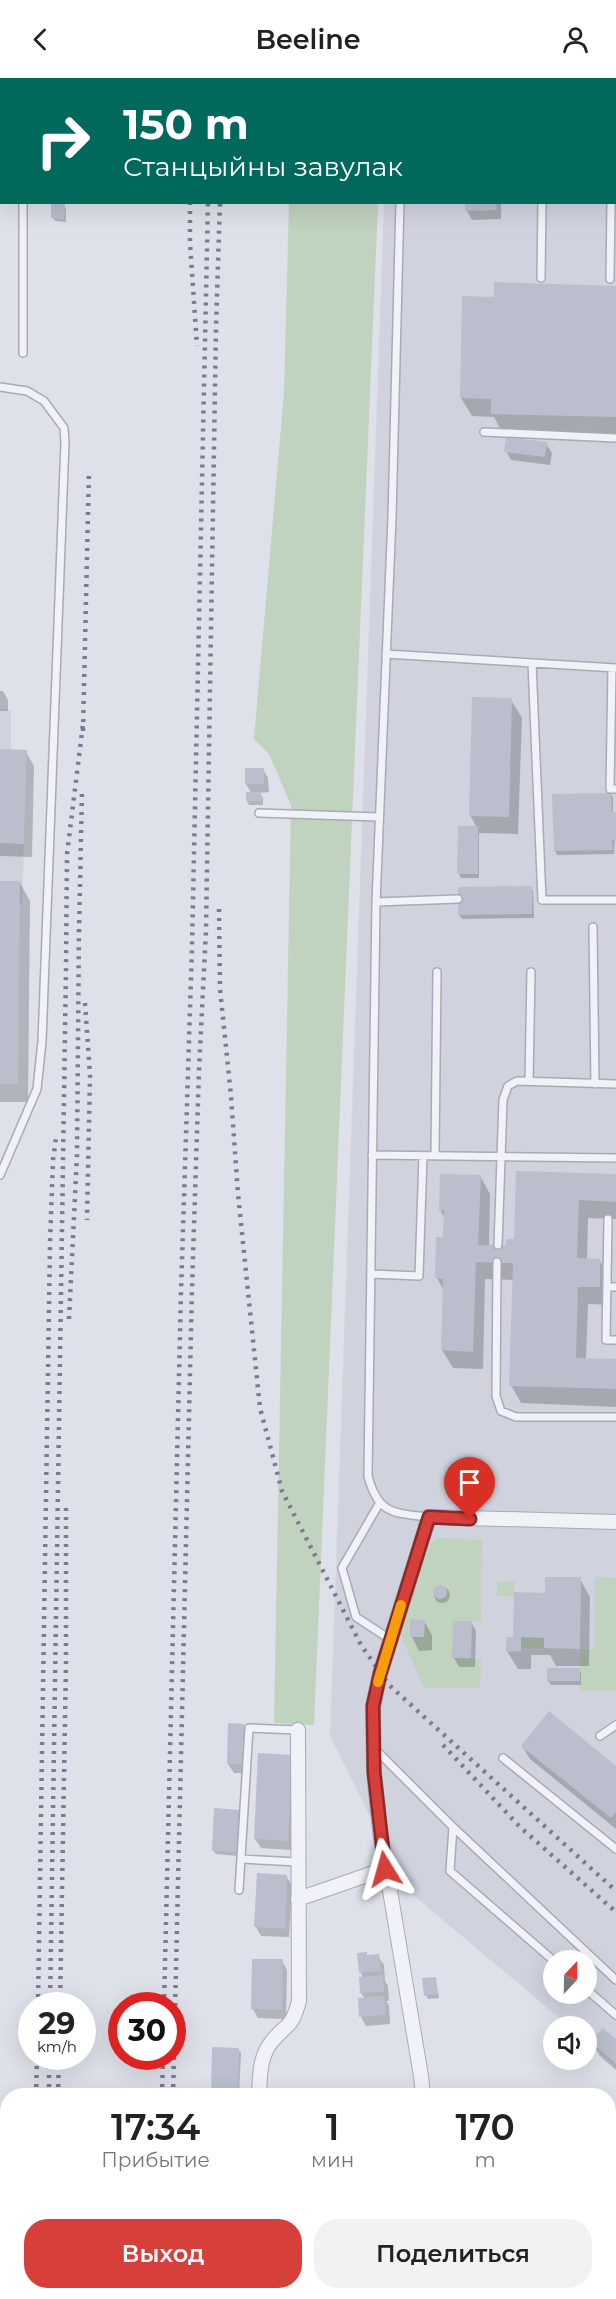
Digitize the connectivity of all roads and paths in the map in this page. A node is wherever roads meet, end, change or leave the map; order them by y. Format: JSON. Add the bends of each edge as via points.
{"nodes":[{"id":1,"x":23,"y":204,"type":"edge"},
{"id":2,"x":399,"y":204,"type":"edge"},
{"id":3,"x":542,"y":204,"type":"edge"},
{"id":4,"x":611,"y":204,"type":"edge"},
{"id":5,"x":541,"y":278,"type":"dead end"},
{"id":6,"x":610,"y":279,"type":"dead end"},
{"id":7,"x":23,"y":353,"type":"dead end"},
{"id":8,"x":0,"y":387,"type":"edge"},
{"id":9,"x":484,"y":432,"type":"dead end"},
{"id":10,"x":616,"y":438,"type":"edge"},
{"id":11,"x":386,"y":654,"type":"junction"},
{"id":12,"x":532,"y":663,"type":"junction"},
{"id":13,"x":614,"y":668,"type":"edge"},
{"id":14,"x":616,"y":789,"type":"edge"},
{"id":15,"x":259,"y":813,"type":"dead end"},
{"id":16,"x":378,"y":817,"type":"junction"},
{"id":17,"x":458,"y":899,"type":"dead end"},
{"id":18,"x":532,"y":900,"type":"dead end"},
{"id":19,"x":542,"y":900,"type":"junction"},
{"id":20,"x":616,"y":900,"type":"edge"},
{"id":21,"x":376,"y":902,"type":"junction"},
{"id":22,"x":593,"y":927,"type":"dead end"},
{"id":23,"x":438,"y":972,"type":"dead end"},
{"id":24,"x":531,"y":972,"type":"dead end"},
{"id":25,"x":529,"y":1081,"type":"junction"},
{"id":26,"x":596,"y":1083,"type":"junction"},
{"id":27,"x":616,"y":1084,"type":"edge"},
{"id":28,"x":372,"y":1155,"type":"junction"},
{"id":29,"x":423,"y":1156,"type":"junction"},
{"id":30,"x":435,"y":1156,"type":"junction"},
{"id":31,"x":500,"y":1157,"type":"junction"},
{"id":32,"x":616,"y":1158,"type":"edge"},
{"id":33,"x":0,"y":1175,"type":"edge"},
{"id":34,"x":608,"y":1219,"type":"dead end"},
{"id":35,"x":498,"y":1245,"type":"dead end"},
{"id":36,"x":497,"y":1262,"type":"dead end"},
{"id":37,"x":371,"y":1274,"type":"junction"},
{"id":38,"x":607,"y":1287,"type":"junction"},
{"id":39,"x":616,"y":1287,"type":"edge"},
{"id":40,"x":616,"y":1340,"type":"edge"},
{"id":41,"x":616,"y":1417,"type":"edge"},
{"id":42,"x":379,"y":1504,"type":"junction"},
{"id":43,"x":429,"y":1517,"type":"junction"},
{"id":44,"x":616,"y":1522,"type":"edge"},
{"id":45,"x":391,"y":1640,"type":"junction"},
{"id":46,"x":616,"y":1725,"type":"edge"},
{"id":47,"x":298,"y":1730,"type":"joint"},
{"id":48,"x":600,"y":1736,"type":"dead end"},
{"id":49,"x":374,"y":1748,"type":"junction"},
{"id":50,"x":502,"y":1758,"type":"dead end"},
{"id":51,"x":453,"y":1827,"type":"junction"},
{"id":52,"x":616,"y":1849,"type":"edge"},
{"id":53,"x":241,"y":1859,"type":"junction"},
{"id":54,"x":298,"y":1862,"type":"junction"},
{"id":55,"x":385,"y":1869,"type":"junction"},
{"id":56,"x":239,"y":1890,"type":"dead end"},
{"id":57,"x":298,"y":1899,"type":"junction"},
{"id":58,"x":543,"y":1951,"type":"edge"},
{"id":59,"x":616,"y":1980,"type":"edge"},
{"id":60,"x":597,"y":1999,"type":"edge"},
{"id":61,"x":616,"y":2015,"type":"edge"},
{"id":62,"x":260,"y":2088,"type":"edge"},
{"id":63,"x":422,"y":2088,"type":"edge"}],
"edges":[{"from":1,"to":7,"type":"lane"},
{"from":2,"to":11,"type":"lane"},
{"from":3,"to":5,"type":"lane"},
{"from":4,"to":6,"type":"lane"},
{"from":8,"to":33,"type":"lane","via":[[27,391],[44,401],[64,428],[65,442],[37,1089]]},
{"from":9,"to":10,"type":"lane"},
{"from":11,"to":12,"type":"lane"},
{"from":11,"to":16,"type":"lane"},
{"from":12,"to":13,"type":"lane"},
{"from":12,"to":19,"type":"lane"},
{"from":13,"to":14,"type":"lane","via":[[610,789]]},
{"from":15,"to":16,"type":"lane"},
{"from":16,"to":21,"type":"lane"},
{"from":17,"to":21,"type":"lane"},
{"from":18,"to":19,"type":"lane"},
{"from":19,"to":20,"type":"lane"},
{"from":21,"to":28,"type":"lane"},
{"from":22,"to":26,"type":"lane"},
{"from":23,"to":30,"type":"lane"},
{"from":24,"to":25,"type":"lane"},
{"from":25,"to":26,"type":"lane"},
{"from":25,"to":31,"type":"lane","via":[[508,1086],[503,1100]]},
{"from":26,"to":27,"type":"lane"},
{"from":28,"to":29,"type":"lane"},
{"from":28,"to":37,"type":"lane"},
{"from":29,"to":30,"type":"lane"},
{"from":29,"to":37,"type":"lane","via":[[419,1276]]},
{"from":30,"to":31,"type":"lane"},
{"from":31,"to":32,"type":"lane"},
{"from":31,"to":35,"type":"lane"},
{"from":34,"to":38,"type":"lane"},
{"from":36,"to":41,"type":"lane","via":[[496,1396],[501,1411],[516,1417]]},
{"from":37,"to":42,"type":"lane","via":[[368,1476]]},
{"from":38,"to":39,"type":"lane"},
{"from":38,"to":40,"type":"lane","via":[[606,1340]]},
{"from":42,"to":43,"type":"lane","via":[[397,1513]]},
{"from":42,"to":45,"type":"lane","via":[[342,1568],[356,1617]]},
{"from":43,"to":44,"type":"street"},
{"from":43,"to":45,"type":"street"},
{"from":45,"to":49,"type":"street","via":[[373,1706]]},
{"from":46,"to":48,"type":"lane"},
{"from":47,"to":53,"type":"lane","via":[[249,1728]]},
{"from":47,"to":54,"type":"street"},
{"from":49,"to":51,"type":"lane"},
{"from":49,"to":55,"type":"street"},
{"from":50,"to":52,"type":"lane"},
{"from":51,"to":58,"type":"lane","via":[[450,1871]]},
{"from":51,"to":59,"type":"lane"},
{"from":53,"to":54,"type":"lane"},
{"from":53,"to":56,"type":"lane"},
{"from":54,"to":57,"type":"street"},
{"from":55,"to":57,"type":"street"},
{"from":55,"to":63,"type":"street"},
{"from":57,"to":62,"type":"street","via":[[299,2001],[294,2019],[265,2052]]},
{"from":60,"to":61,"type":"lane"}]}
